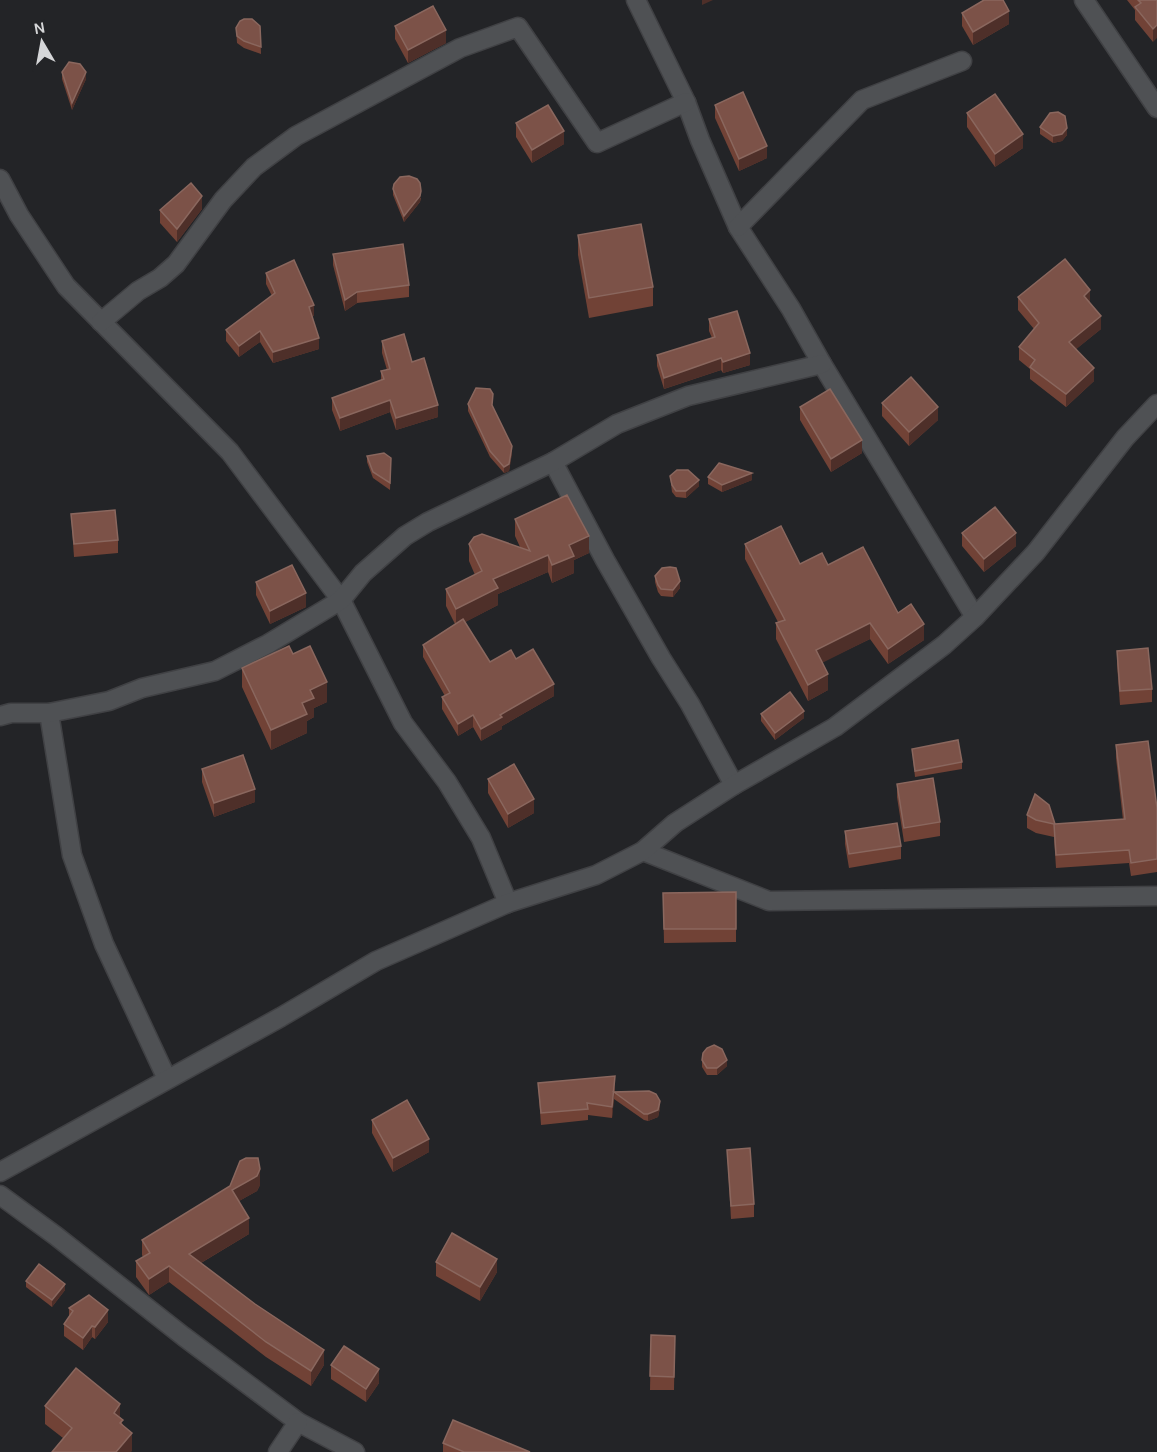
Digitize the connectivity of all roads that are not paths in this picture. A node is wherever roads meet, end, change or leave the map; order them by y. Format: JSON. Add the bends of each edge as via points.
{"nodes":[{"id":1,"x":636,"y":0,"type":"edge"},
{"id":2,"x":1084,"y":0,"type":"edge"},
{"id":3,"x":962,"y":61,"type":"dead end"},
{"id":4,"x":686,"y":102,"type":"junction"},
{"id":5,"x":1157,"y":108,"type":"edge"},
{"id":6,"x":0,"y":179,"type":"edge"},
{"id":7,"x":738,"y":227,"type":"junction"},
{"id":8,"x":101,"y":322,"type":"junction"},
{"id":9,"x":822,"y":364,"type":"junction"},
{"id":10,"x":1157,"y":404,"type":"edge"},
{"id":11,"x":553,"y":462,"type":"junction"},
{"id":12,"x":341,"y":600,"type":"junction"},
{"id":13,"x":975,"y":617,"type":"junction"},
{"id":14,"x":49,"y":713,"type":"junction"},
{"id":15,"x":0,"y":716,"type":"edge"},
{"id":16,"x":734,"y":785,"type":"junction"},
{"id":17,"x":643,"y":851,"type":"junction"},
{"id":18,"x":1157,"y":896,"type":"edge"},
{"id":19,"x":508,"y":903,"type":"junction"},
{"id":20,"x":167,"y":1079,"type":"junction"},
{"id":21,"x":0,"y":1172,"type":"edge"},
{"id":22,"x":0,"y":1195,"type":"edge"},
{"id":23,"x":298,"y":1422,"type":"junction"},
{"id":24,"x":278,"y":1452,"type":"edge"},
{"id":25,"x":355,"y":1452,"type":"edge"}],
"edges":[{"from":1,"to":4,"type":"street"},
{"from":2,"to":5,"type":"street"},
{"from":3,"to":7,"type":"street","via":[[862,100]]},
{"from":4,"to":7,"type":"street"},
{"from":4,"to":8,"type":"street","via":[[597,142],[518,27],[460,48],[296,136],[254,166],[223,200],[177,264]]},
{"from":6,"to":8,"type":"street","via":[[66,286]]},
{"from":7,"to":9,"type":"street"},
{"from":8,"to":12,"type":"street","via":[[230,452]]},
{"from":9,"to":11,"type":"street","via":[[688,396],[617,424]]},
{"from":9,"to":13,"type":"street"},
{"from":10,"to":13,"type":"street","via":[[1125,438],[1036,552]]},
{"from":11,"to":12,"type":"street","via":[[405,536],[363,573]]},
{"from":11,"to":16,"type":"street"},
{"from":12,"to":14,"type":"street","via":[[215,672]]},
{"from":12,"to":19,"type":"street","via":[[403,723],[447,782],[481,838]]},
{"from":13,"to":16,"type":"street","via":[[835,727]]},
{"from":14,"to":15,"type":"street"},
{"from":14,"to":20,"type":"street","via":[[72,855],[104,944]]},
{"from":16,"to":17,"type":"street","via":[[675,824]]},
{"from":17,"to":18,"type":"street","via":[[769,901]]},
{"from":17,"to":19,"type":"street","via":[[596,875]]},
{"from":19,"to":20,"type":"street","via":[[376,961]]},
{"from":20,"to":21,"type":"street"},
{"from":22,"to":23,"type":"street"},
{"from":23,"to":24,"type":"street"},
{"from":23,"to":25,"type":"street"}]}
